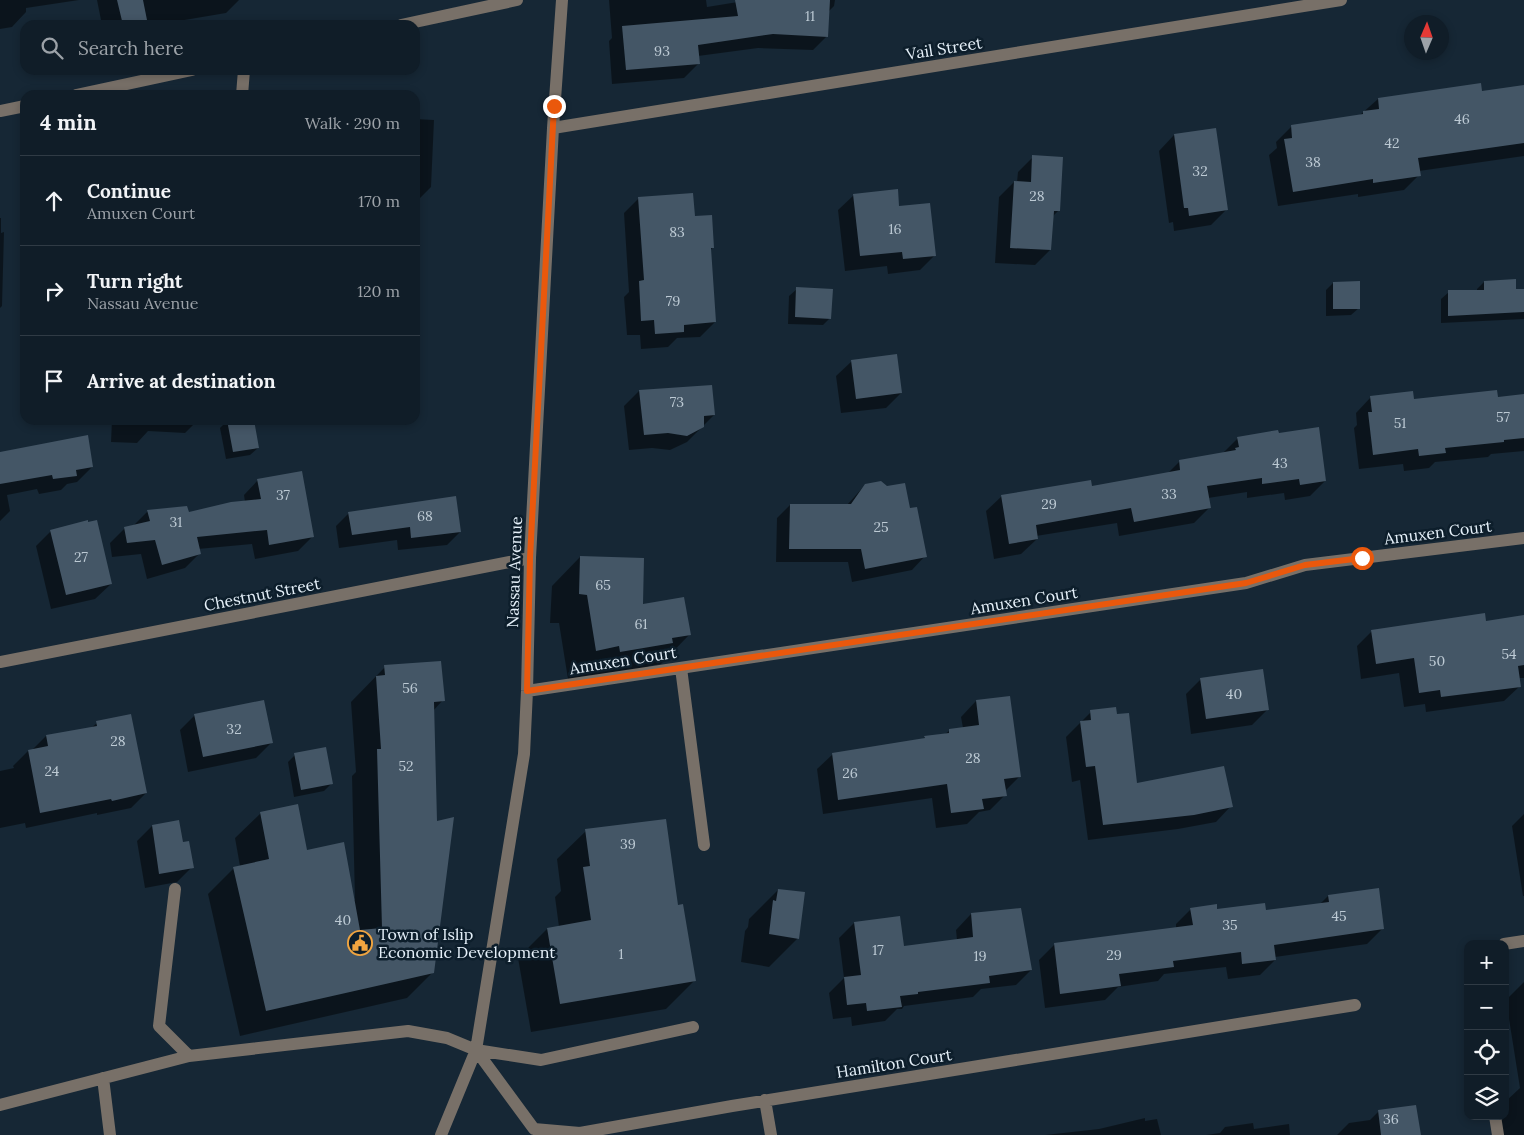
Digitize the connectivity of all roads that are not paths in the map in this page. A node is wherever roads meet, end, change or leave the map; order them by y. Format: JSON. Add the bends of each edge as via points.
{"nodes":[{"id":1,"x":517,"y":0,"type":"edge"},
{"id":2,"x":562,"y":0,"type":"edge"},
{"id":3,"x":1341,"y":0,"type":"edge"},
{"id":4,"x":420,"y":21,"type":"edge"},
{"id":5,"x":169,"y":75,"type":"edge"},
{"id":6,"x":244,"y":75,"type":"edge"},
{"id":7,"x":99,"y":90,"type":"edge"},
{"id":8,"x":242,"y":90,"type":"edge"},
{"id":9,"x":20,"y":107,"type":"edge"},
{"id":10,"x":0,"y":111,"type":"edge"},
{"id":11,"x":553,"y":128,"type":"junction"},
{"id":12,"x":1524,"y":538,"type":"edge"},
{"id":13,"x":530,"y":558,"type":"junction"},
{"id":14,"x":0,"y":662,"type":"edge"},
{"id":15,"x":681,"y":668,"type":"junction"},
{"id":16,"x":527,"y":691,"type":"junction"},
{"id":17,"x":704,"y":844,"type":"dead end"},
{"id":18,"x":175,"y":889,"type":"dead end"},
{"id":19,"x":1524,"y":941,"type":"edge"},
{"id":20,"x":1509,"y":943,"type":"edge"},
{"id":21,"x":1355,"y":1005,"type":"dead end"},
{"id":22,"x":693,"y":1027,"type":"dead end"},
{"id":23,"x":476,"y":1050,"type":"junction"},
{"id":24,"x":189,"y":1056,"type":"junction"},
{"id":25,"x":103,"y":1078,"type":"junction"},
{"id":26,"x":765,"y":1100,"type":"junction"},
{"id":27,"x":0,"y":1105,"type":"edge"},
{"id":28,"x":1496,"y":1120,"type":"edge"},
{"id":29,"x":110,"y":1135,"type":"edge"},
{"id":30,"x":441,"y":1135,"type":"edge"},
{"id":31,"x":771,"y":1135,"type":"edge"},
{"id":32,"x":1498,"y":1135,"type":"edge"}],
"edges":[{"from":1,"to":4,"type":"street"},
{"from":2,"to":11,"type":"street","name":"Nassau Avenue"},
{"from":3,"to":11,"type":"street","name":"Vail Street"},
{"from":5,"to":7,"type":"street"},
{"from":6,"to":8,"type":"street"},
{"from":9,"to":10,"type":"street"},
{"from":11,"to":13,"type":"street","name":"Nassau Avenue"},
{"from":12,"to":15,"type":"street","name":"Amuxen Court","via":[[1305,565],[1246,583]]},
{"from":13,"to":14,"type":"street","name":"Chestnut Street"},
{"from":13,"to":16,"type":"street","name":"Nassau Avenue"},
{"from":15,"to":16,"type":"street","name":"Amuxen Court"},
{"from":15,"to":17,"type":"street"},
{"from":16,"to":23,"type":"street","name":"Nassau Avenue","via":[[524,754]]},
{"from":18,"to":24,"type":"street","via":[[159,1026]]},
{"from":19,"to":20,"type":"street"},
{"from":21,"to":26,"type":"street","name":"Hamilton Court"},
{"from":22,"to":23,"type":"street","via":[[541,1060]]},
{"from":23,"to":24,"type":"street","via":[[446,1038],[408,1031]]},
{"from":23,"to":26,"type":"street","name":"Hamilton Court","via":[[534,1129],[580,1133]]},
{"from":23,"to":30,"type":"street","name":"Nassau Avenue"},
{"from":24,"to":25,"type":"street"},
{"from":25,"to":27,"type":"street"},
{"from":25,"to":29,"type":"street"},
{"from":26,"to":31,"type":"street"},
{"from":28,"to":32,"type":"street"}]}
